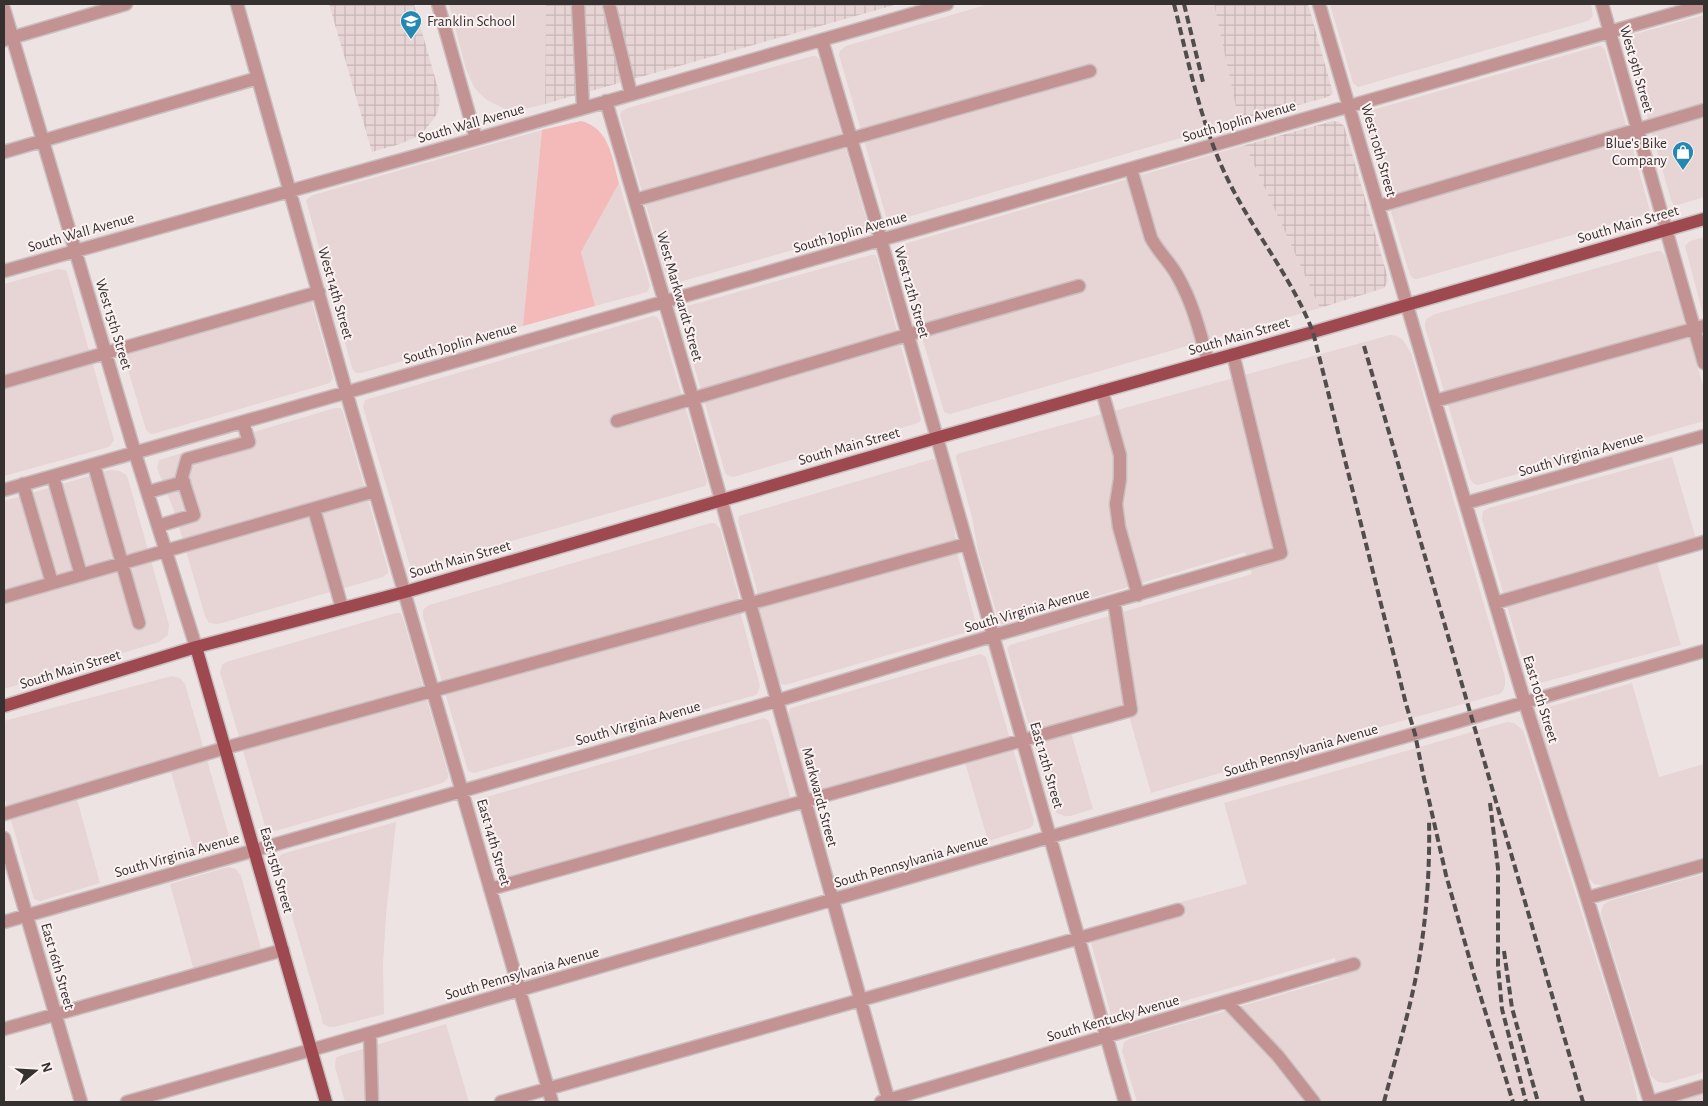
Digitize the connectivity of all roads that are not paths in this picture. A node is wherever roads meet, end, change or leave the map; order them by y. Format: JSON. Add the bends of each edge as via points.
{"nodes":[{"id":1,"x":126,"y":4,"type":"edge"},
{"id":2,"x":237,"y":4,"type":"edge"},
{"id":3,"x":438,"y":4,"type":"edge"},
{"id":4,"x":578,"y":4,"type":"edge"},
{"id":5,"x":609,"y":4,"type":"edge"},
{"id":6,"x":947,"y":4,"type":"edge"},
{"id":7,"x":1602,"y":4,"type":"edge"},
{"id":8,"x":1323,"y":5,"type":"edge"},
{"id":9,"x":1704,"y":5,"type":"edge"},
{"id":10,"x":4,"y":9,"type":"edge"},
{"id":11,"x":1610,"y":32,"type":"junction"},
{"id":12,"x":8,"y":38,"type":"edge"},
{"id":13,"x":822,"y":40,"type":"junction"},
{"id":14,"x":1090,"y":71,"type":"dead end"},
{"id":15,"x":258,"y":78,"type":"junction"},
{"id":16,"x":631,"y":94,"type":"junction"},
{"id":17,"x":606,"y":101,"type":"junction"},
{"id":18,"x":1349,"y":106,"type":"junction"},
{"id":19,"x":583,"y":108,"type":"junction"},
{"id":20,"x":1704,"y":110,"type":"edge"},
{"id":21,"x":1638,"y":130,"type":"junction"},
{"id":22,"x":851,"y":138,"type":"junction"},
{"id":23,"x":476,"y":139,"type":"junction"},
{"id":24,"x":42,"y":140,"type":"junction"},
{"id":25,"x":4,"y":152,"type":"edge"},
{"id":26,"x":1131,"y":169,"type":"junction"},
{"id":27,"x":291,"y":191,"type":"junction"},
{"id":28,"x":635,"y":200,"type":"junction"},
{"id":29,"x":1379,"y":206,"type":"junction"},
{"id":30,"x":1704,"y":219,"type":"edge"},
{"id":31,"x":1666,"y":230,"type":"junction"},
{"id":32,"x":881,"y":240,"type":"junction"},
{"id":33,"x":75,"y":251,"type":"junction"},
{"id":34,"x":4,"y":271,"type":"edge"},
{"id":35,"x":1079,"y":286,"type":"dead end"},
{"id":36,"x":319,"y":292,"type":"junction"},
{"id":37,"x":665,"y":302,"type":"junction"},
{"id":38,"x":1407,"y":304,"type":"junction"},
{"id":39,"x":1699,"y":327,"type":"edge"},
{"id":40,"x":907,"y":335,"type":"junction"},
{"id":41,"x":106,"y":354,"type":"junction"},
{"id":42,"x":1233,"y":354,"type":"junction"},
{"id":43,"x":1208,"y":362,"type":"junction"},
{"id":44,"x":1704,"y":362,"type":"edge"},
{"id":45,"x":4,"y":382,"type":"edge"},
{"id":46,"x":1102,"y":391,"type":"junction"},
{"id":47,"x":347,"y":393,"type":"junction"},
{"id":48,"x":693,"y":399,"type":"junction"},
{"id":49,"x":1435,"y":402,"type":"junction"},
{"id":50,"x":243,"y":422,"type":"junction"},
{"id":51,"x":618,"y":422,"type":"dead end"},
{"id":52,"x":1704,"y":436,"type":"edge"},
{"id":53,"x":936,"y":438,"type":"junction"},
{"id":54,"x":181,"y":440,"type":"junction"},
{"id":55,"x":135,"y":453,"type":"junction"},
{"id":56,"x":187,"y":459,"type":"junction"},
{"id":57,"x":94,"y":465,"type":"junction"},
{"id":58,"x":53,"y":476,"type":"junction"},
{"id":59,"x":184,"y":482,"type":"junction"},
{"id":60,"x":23,"y":484,"type":"junction"},
{"id":61,"x":4,"y":490,"type":"edge"},
{"id":62,"x":376,"y":491,"type":"junction"},
{"id":63,"x":148,"y":492,"type":"junction"},
{"id":64,"x":721,"y":501,"type":"junction"},
{"id":65,"x":1466,"y":503,"type":"junction"},
{"id":66,"x":314,"y":508,"type":"junction"},
{"id":67,"x":158,"y":526,"type":"junction"},
{"id":68,"x":1704,"y":542,"type":"edge"},
{"id":69,"x":966,"y":544,"type":"junction"},
{"id":70,"x":166,"y":551,"type":"junction"},
{"id":71,"x":122,"y":564,"type":"junction"},
{"id":72,"x":81,"y":575,"type":"junction"},
{"id":73,"x":52,"y":583,"type":"junction"},
{"id":74,"x":405,"y":592,"type":"junction"},
{"id":75,"x":4,"y":594,"type":"edge"},
{"id":76,"x":1138,"y":594,"type":"junction"},
{"id":77,"x":1114,"y":602,"type":"junction"},
{"id":78,"x":1495,"y":603,"type":"junction"},
{"id":79,"x":750,"y":604,"type":"junction"},
{"id":80,"x":342,"y":608,"type":"junction"},
{"id":81,"x":139,"y":624,"type":"dead end"},
{"id":82,"x":992,"y":636,"type":"junction"},
{"id":83,"x":196,"y":647,"type":"junction"},
{"id":84,"x":1704,"y":650,"type":"edge"},
{"id":85,"x":433,"y":691,"type":"junction"},
{"id":86,"x":776,"y":701,"type":"junction"},
{"id":87,"x":1525,"y":703,"type":"junction"},
{"id":88,"x":4,"y":706,"type":"edge"},
{"id":89,"x":1023,"y":740,"type":"junction"},
{"id":90,"x":225,"y":748,"type":"junction"},
{"id":91,"x":462,"y":790,"type":"junction"},
{"id":92,"x":804,"y":802,"type":"junction"},
{"id":93,"x":4,"y":814,"type":"edge"},
{"id":94,"x":1050,"y":837,"type":"junction"},
{"id":95,"x":4,"y":838,"type":"edge"},
{"id":96,"x":255,"y":850,"type":"junction"},
{"id":97,"x":1704,"y":865,"type":"edge"},
{"id":98,"x":490,"y":889,"type":"junction"},
{"id":99,"x":1587,"y":898,"type":"junction"},
{"id":100,"x":832,"y":900,"type":"junction"},
{"id":101,"x":1178,"y":910,"type":"dead end"},
{"id":102,"x":26,"y":915,"type":"junction"},
{"id":103,"x":4,"y":922,"type":"edge"},
{"id":104,"x":1079,"y":938,"type":"junction"},
{"id":105,"x":283,"y":950,"type":"junction"},
{"id":106,"x":1354,"y":964,"type":"dead end"},
{"id":107,"x":520,"y":990,"type":"junction"},
{"id":108,"x":860,"y":1000,"type":"junction"},
{"id":109,"x":1227,"y":1002,"type":"junction"},
{"id":110,"x":55,"y":1015,"type":"junction"},
{"id":111,"x":4,"y":1029,"type":"edge"},
{"id":112,"x":370,"y":1034,"type":"junction"},
{"id":113,"x":1106,"y":1036,"type":"junction"},
{"id":114,"x":311,"y":1050,"type":"junction"},
{"id":115,"x":1704,"y":1086,"type":"edge"},
{"id":116,"x":548,"y":1089,"type":"junction"},
{"id":117,"x":81,"y":1102,"type":"edge"},
{"id":118,"x":127,"y":1102,"type":"edge"},
{"id":119,"x":326,"y":1102,"type":"edge"},
{"id":120,"x":372,"y":1102,"type":"edge"},
{"id":121,"x":501,"y":1102,"type":"edge"},
{"id":122,"x":552,"y":1102,"type":"edge"},
{"id":123,"x":886,"y":1102,"type":"edge"},
{"id":124,"x":1125,"y":1102,"type":"edge"},
{"id":125,"x":1314,"y":1102,"type":"edge"},
{"id":126,"x":1650,"y":1102,"type":"edge"}],
"edges":[{"from":1,"to":12,"type":"street"},
{"from":2,"to":15,"type":"street","name":"West 14th Street"},
{"from":3,"to":23,"type":"street"},
{"from":4,"to":19,"type":"street"},
{"from":5,"to":16,"type":"street"},
{"from":6,"to":13,"type":"street","name":"South Wall Avenue"},
{"from":7,"to":11,"type":"street","name":"West 9th Street"},
{"from":8,"to":18,"type":"street","name":"West 10th Street"},
{"from":9,"to":11,"type":"street","name":"South Joplin Avenue"},
{"from":10,"to":12,"type":"street","name":"West 15th Street"},
{"from":11,"to":18,"type":"street","name":"South Joplin Avenue"},
{"from":11,"to":21,"type":"street","name":"West 9th Street"},
{"from":12,"to":24,"type":"street","name":"West 15th Street"},
{"from":13,"to":16,"type":"street","name":"South Wall Avenue"},
{"from":13,"to":22,"type":"street","name":"West 12th Street"},
{"from":14,"to":22,"type":"street"},
{"from":15,"to":24,"type":"street"},
{"from":15,"to":27,"type":"street","name":"West 14th Street"},
{"from":16,"to":17,"type":"street","name":"South Wall Avenue"},
{"from":17,"to":19,"type":"street","name":"South Wall Avenue"},
{"from":17,"to":28,"type":"street","name":"West Markwardt Street"},
{"from":18,"to":26,"type":"street","name":"South Joplin Avenue"},
{"from":18,"to":29,"type":"street","name":"West 10th Street"},
{"from":19,"to":23,"type":"street","name":"South Wall Avenue"},
{"from":20,"to":21,"type":"street"},
{"from":21,"to":29,"type":"street"},
{"from":21,"to":31,"type":"street","name":"West 9th Street"},
{"from":22,"to":28,"type":"street"},
{"from":22,"to":32,"type":"street","name":"West 12th Street"},
{"from":23,"to":27,"type":"street","name":"South Wall Avenue"},
{"from":24,"to":25,"type":"street"},
{"from":24,"to":33,"type":"street","name":"West 15th Street"},
{"from":26,"to":32,"type":"street","name":"South Joplin Avenue"},
{"from":26,"to":43,"type":"street","via":[[1151,238],[1185,289]]},
{"from":27,"to":33,"type":"street","name":"South Wall Avenue"},
{"from":27,"to":36,"type":"street","name":"West 14th Street"},
{"from":28,"to":37,"type":"street","name":"West Markwardt Street"},
{"from":29,"to":38,"type":"street","name":"West 10th Street"},
{"from":30,"to":31,"type":"main road","name":"South Main Street"},
{"from":31,"to":38,"type":"main road","name":"South Main Street"},
{"from":31,"to":39,"type":"street","name":"West 9th Street"},
{"from":32,"to":37,"type":"street","name":"South Joplin Avenue"},
{"from":32,"to":40,"type":"street","name":"West 12th Street"},
{"from":33,"to":34,"type":"street","name":"South Wall Avenue"},
{"from":33,"to":41,"type":"street","name":"West 15th Street"},
{"from":35,"to":40,"type":"street"},
{"from":36,"to":41,"type":"street"},
{"from":36,"to":47,"type":"street","name":"West 14th Street"},
{"from":37,"to":47,"type":"street","name":"South Joplin Avenue"},
{"from":37,"to":48,"type":"street","name":"West Markwardt Street"},
{"from":38,"to":42,"type":"main road","name":"South Main Street"},
{"from":38,"to":49,"type":"street","name":"East 10th Street"},
{"from":39,"to":44,"type":"street","name":"West 9th Street"},
{"from":39,"to":49,"type":"street"},
{"from":40,"to":48,"type":"street"},
{"from":40,"to":53,"type":"street","name":"West 12th Street"},
{"from":41,"to":45,"type":"street"},
{"from":41,"to":55,"type":"street","name":"West 15th Street"},
{"from":42,"to":43,"type":"main road","name":"South Main Street"},
{"from":42,"to":76,"type":"street","name":"South Virginia Avenue","via":[[1281,554]]},
{"from":43,"to":46,"type":"main road","name":"South Main Street"},
{"from":46,"to":53,"type":"main road","name":"South Main Street"},
{"from":46,"to":76,"type":"street","via":[[1120,455],[1116,504],[1119,528]]},
{"from":47,"to":50,"type":"street","name":"South Joplin Avenue"},
{"from":47,"to":62,"type":"street","name":"West 14th Street"},
{"from":48,"to":51,"type":"street"},
{"from":48,"to":64,"type":"street","name":"West Markwardt Street"},
{"from":49,"to":65,"type":"street","name":"East 10th Street"},
{"from":50,"to":54,"type":"street","name":"South Joplin Avenue"},
{"from":50,"to":56,"type":"street","via":[[249,442]]},
{"from":52,"to":65,"type":"street","name":"South Virginia Avenue"},
{"from":53,"to":64,"type":"main road","name":"South Main Street"},
{"from":53,"to":69,"type":"street","name":"East 12th Street"},
{"from":54,"to":55,"type":"street","name":"South Joplin Avenue"},
{"from":54,"to":56,"type":"street"},
{"from":55,"to":57,"type":"street","name":"South Joplin Avenue"},
{"from":55,"to":63,"type":"street","name":"West 15th Street"},
{"from":56,"to":59,"type":"street","via":[[182,477]]},
{"from":57,"to":58,"type":"street","name":"South Joplin Avenue"},
{"from":57,"to":71,"type":"street"},
{"from":58,"to":60,"type":"street","name":"South Joplin Avenue"},
{"from":58,"to":72,"type":"street"},
{"from":59,"to":63,"type":"street"},
{"from":59,"to":67,"type":"street","via":[[194,515]]},
{"from":60,"to":61,"type":"street","name":"South Joplin Avenue"},
{"from":60,"to":73,"type":"street"},
{"from":62,"to":66,"type":"street"},
{"from":62,"to":74,"type":"street","name":"West 14th Street"},
{"from":63,"to":67,"type":"street","name":"West 15th Street"},
{"from":64,"to":74,"type":"main road","name":"South Main Street"},
{"from":64,"to":79,"type":"street","name":"Markwardt Street"},
{"from":65,"to":78,"type":"street","name":"East 10th Street"},
{"from":66,"to":70,"type":"street"},
{"from":66,"to":80,"type":"street"},
{"from":67,"to":70,"type":"street","name":"West 15th Street"},
{"from":68,"to":78,"type":"street"},
{"from":69,"to":79,"type":"street"},
{"from":69,"to":82,"type":"street","name":"East 12th Street"},
{"from":70,"to":71,"type":"street"},
{"from":70,"to":83,"type":"street","name":"West 15th Street"},
{"from":71,"to":72,"type":"street"},
{"from":71,"to":81,"type":"street"},
{"from":72,"to":73,"type":"street"},
{"from":73,"to":75,"type":"street"},
{"from":74,"to":80,"type":"main road","name":"South Main Street"},
{"from":74,"to":85,"type":"street","name":"East 14th Street"},
{"from":76,"to":77,"type":"street","name":"South Virginia Avenue"},
{"from":77,"to":82,"type":"street","name":"South Virginia Avenue"},
{"from":77,"to":89,"type":"street","via":[[1131,710]]},
{"from":78,"to":87,"type":"street","name":"East 10th Street"},
{"from":79,"to":85,"type":"street"},
{"from":79,"to":86,"type":"street","name":"Markwardt Street"},
{"from":80,"to":83,"type":"main road","name":"South Main Street"},
{"from":82,"to":86,"type":"street","name":"South Virginia Avenue"},
{"from":82,"to":89,"type":"street","name":"East 12th Street"},
{"from":83,"to":88,"type":"main road","name":"South Main Street"},
{"from":83,"to":90,"type":"main road","name":"East 15th Street"},
{"from":84,"to":87,"type":"street","name":"South Pennsylvania Avenue"},
{"from":85,"to":90,"type":"street"},
{"from":85,"to":91,"type":"street","name":"East 14th Street"},
{"from":86,"to":91,"type":"street","name":"South Virginia Avenue"},
{"from":86,"to":92,"type":"street","name":"Markwardt Street"},
{"from":87,"to":94,"type":"street","name":"South Pennsylvania Avenue"},
{"from":87,"to":99,"type":"street","name":"East 10th Street"},
{"from":89,"to":92,"type":"street"},
{"from":89,"to":94,"type":"street","name":"East 12th Street"},
{"from":90,"to":93,"type":"street"},
{"from":90,"to":96,"type":"main road","name":"East 15th Street"},
{"from":91,"to":96,"type":"street","name":"South Virginia Avenue"},
{"from":91,"to":98,"type":"street","name":"East 14th Street"},
{"from":92,"to":98,"type":"street"},
{"from":92,"to":100,"type":"street","name":"Markwardt Street"},
{"from":94,"to":100,"type":"street","name":"South Pennsylvania Avenue"},
{"from":94,"to":104,"type":"street","name":"East 12th Street"},
{"from":95,"to":102,"type":"street","name":"East 16th Street"},
{"from":96,"to":102,"type":"street","name":"South Virginia Avenue"},
{"from":96,"to":105,"type":"main road","name":"East 15th Street"},
{"from":97,"to":99,"type":"street"},
{"from":98,"to":107,"type":"street","name":"East 14th Street"},
{"from":99,"to":126,"type":"street","name":"East 10th Street"},
{"from":100,"to":107,"type":"street","name":"South Pennsylvania Avenue"},
{"from":100,"to":108,"type":"street","name":"Markwardt Street"},
{"from":101,"to":104,"type":"street"},
{"from":102,"to":103,"type":"street","name":"South Virginia Avenue"},
{"from":102,"to":110,"type":"street","name":"East 16th Street"},
{"from":104,"to":108,"type":"street"},
{"from":104,"to":113,"type":"street","name":"East 12th Street"},
{"from":105,"to":110,"type":"street"},
{"from":105,"to":114,"type":"main road","name":"East 15th Street"},
{"from":106,"to":109,"type":"street","name":"South Kentucky Avenue"},
{"from":107,"to":112,"type":"street","name":"South Pennsylvania Avenue"},
{"from":107,"to":116,"type":"street","name":"East 14th Street"},
{"from":108,"to":116,"type":"street"},
{"from":108,"to":123,"type":"street","name":"Markwardt Street"},
{"from":109,"to":113,"type":"street","name":"South Kentucky Avenue"},
{"from":109,"to":125,"type":"street","via":[[1278,1056]]},
{"from":110,"to":111,"type":"street"},
{"from":110,"to":117,"type":"street","name":"East 16th Street"},
{"from":112,"to":114,"type":"street","name":"South Pennsylvania Avenue"},
{"from":112,"to":120,"type":"street"},
{"from":113,"to":123,"type":"street","name":"South Kentucky Avenue"},
{"from":113,"to":124,"type":"street","name":"East 12th Street"},
{"from":114,"to":118,"type":"street","name":"South Pennsylvania Avenue"},
{"from":114,"to":119,"type":"main road","name":"East 15th Street"},
{"from":115,"to":126,"type":"street"},
{"from":116,"to":121,"type":"street"},
{"from":116,"to":122,"type":"street","name":"East 14th Street"}]}
